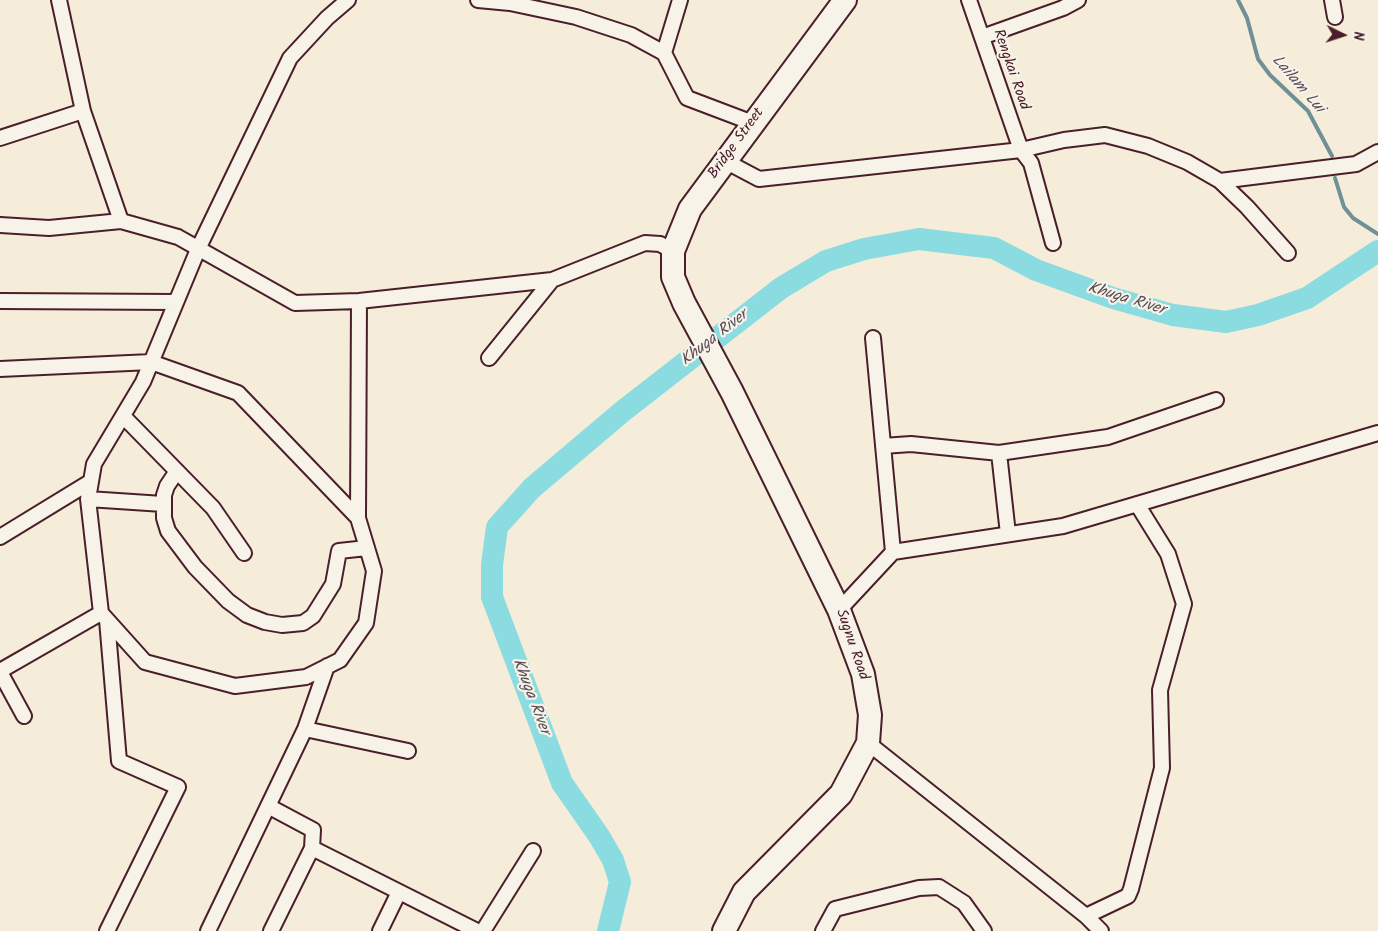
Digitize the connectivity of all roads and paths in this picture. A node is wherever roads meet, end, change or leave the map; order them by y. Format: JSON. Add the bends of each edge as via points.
{"nodes":[{"id":1,"x":60,"y":0,"type":"edge"},
{"id":2,"x":348,"y":0,"type":"edge"},
{"id":3,"x":478,"y":0,"type":"edge"},
{"id":4,"x":680,"y":0,"type":"edge"},
{"id":5,"x":845,"y":0,"type":"edge"},
{"id":6,"x":969,"y":0,"type":"edge"},
{"id":7,"x":1078,"y":0,"type":"edge"},
{"id":8,"x":1332,"y":0,"type":"edge"},
{"id":9,"x":1335,"y":17,"type":"dead end"},
{"id":10,"x":982,"y":37,"type":"junction"},
{"id":11,"x":664,"y":53,"type":"junction"},
{"id":12,"x":83,"y":111,"type":"junction"},
{"id":13,"x":753,"y":122,"type":"junction"},
{"id":14,"x":0,"y":138,"type":"edge"},
{"id":15,"x":1021,"y":150,"type":"junction"},
{"id":16,"x":1378,"y":152,"type":"edge"},
{"id":17,"x":725,"y":161,"type":"junction"},
{"id":18,"x":1220,"y":181,"type":"junction"},
{"id":19,"x":121,"y":221,"type":"junction"},
{"id":20,"x":0,"y":225,"type":"edge"},
{"id":21,"x":1053,"y":243,"type":"dead end"},
{"id":22,"x":199,"y":247,"type":"junction"},
{"id":23,"x":673,"y":251,"type":"junction"},
{"id":24,"x":1288,"y":253,"type":"dead end"},
{"id":25,"x":552,"y":280,"type":"junction"},
{"id":26,"x":0,"y":301,"type":"edge"},
{"id":27,"x":359,"y":301,"type":"junction"},
{"id":28,"x":176,"y":302,"type":"junction"},
{"id":29,"x":684,"y":303,"type":"joint"},
{"id":30,"x":873,"y":338,"type":"dead end"},
{"id":31,"x":489,"y":358,"type":"dead end"},
{"id":32,"x":151,"y":362,"type":"junction"},
{"id":33,"x":0,"y":370,"type":"edge"},
{"id":34,"x":1216,"y":400,"type":"dead end"},
{"id":35,"x":123,"y":416,"type":"junction"},
{"id":36,"x":1378,"y":432,"type":"edge"},
{"id":37,"x":883,"y":446,"type":"junction"},
{"id":38,"x":999,"y":453,"type":"junction"},
{"id":39,"x":177,"y":471,"type":"junction"},
{"id":40,"x":90,"y":482,"type":"junction"},
{"id":41,"x":88,"y":499,"type":"junction"},
{"id":42,"x":163,"y":504,"type":"junction"},
{"id":43,"x":1137,"y":504,"type":"junction"},
{"id":44,"x":358,"y":518,"type":"junction"},
{"id":45,"x":1008,"y":534,"type":"junction"},
{"id":46,"x":0,"y":537,"type":"edge"},
{"id":47,"x":367,"y":548,"type":"junction"},
{"id":48,"x":893,"y":552,"type":"junction"},
{"id":49,"x":244,"y":553,"type":"dead end"},
{"id":50,"x":839,"y":610,"type":"junction"},
{"id":51,"x":104,"y":616,"type":"junction"},
{"id":52,"x":327,"y":666,"type":"junction"},
{"id":53,"x":0,"y":671,"type":"edge"},
{"id":54,"x":24,"y":716,"type":"dead end"},
{"id":55,"x":305,"y":730,"type":"junction"},
{"id":56,"x":868,"y":743,"type":"junction"},
{"id":57,"x":408,"y":751,"type":"dead end"},
{"id":58,"x":268,"y":806,"type":"junction"},
{"id":59,"x":312,"y":848,"type":"junction"},
{"id":60,"x":533,"y":851,"type":"dead end"},
{"id":61,"x":399,"y":892,"type":"junction"},
{"id":62,"x":1086,"y":916,"type":"junction"},
{"id":63,"x":107,"y":931,"type":"edge"},
{"id":64,"x":208,"y":931,"type":"edge"},
{"id":65,"x":271,"y":931,"type":"edge"},
{"id":66,"x":380,"y":931,"type":"edge"},
{"id":67,"x":476,"y":931,"type":"edge"},
{"id":68,"x":483,"y":931,"type":"edge"},
{"id":69,"x":724,"y":931,"type":"edge"},
{"id":70,"x":823,"y":931,"type":"edge"},
{"id":71,"x":984,"y":931,"type":"edge"},
{"id":72,"x":1101,"y":931,"type":"edge"}],
"edges":[{"from":1,"to":12,"type":"street"},
{"from":2,"to":22,"type":"street","via":[[290,58]]},
{"from":3,"to":11,"type":"street","via":[[510,3],[576,17],[631,35]]},
{"from":4,"to":11,"type":"street"},
{"from":5,"to":13,"type":"main road","name":"Bridge Street"},
{"from":6,"to":10,"type":"street","name":"Rengkai Road"},
{"from":7,"to":10,"type":"street"},
{"from":8,"to":9,"type":"street"},
{"from":10,"to":15,"type":"street","name":"Rengkai Road"},
{"from":11,"to":13,"type":"street","via":[[687,98]]},
{"from":12,"to":14,"type":"street"},
{"from":12,"to":19,"type":"street"},
{"from":13,"to":17,"type":"main road","name":"Bridge Street"},
{"from":15,"to":17,"type":"street","via":[[758,178]]},
{"from":15,"to":18,"type":"street","via":[[1106,135],[1148,146]]},
{"from":15,"to":21,"type":"street","name":"Rengkai Road","via":[[1031,163]]},
{"from":16,"to":18,"type":"street","via":[[1356,164]]},
{"from":17,"to":23,"type":"main road","name":"Bridge Street","via":[[690,209]]},
{"from":18,"to":24,"type":"street"},
{"from":19,"to":20,"type":"street","via":[[49,228]]},
{"from":19,"to":22,"type":"street","via":[[178,237]]},
{"from":22,"to":27,"type":"street","via":[[295,303]]},
{"from":22,"to":28,"type":"street"},
{"from":23,"to":25,"type":"street","via":[[660,244],[645,243]]},
{"from":23,"to":29,"type":"main road","name":"Bridge Street","via":[[673,277]]},
{"from":25,"to":27,"type":"street"},
{"from":25,"to":31,"type":"street"},
{"from":26,"to":28,"type":"street"},
{"from":27,"to":44,"type":"street"},
{"from":28,"to":32,"type":"street"},
{"from":29,"to":50,"type":"main road","name":"Sugnu Road","via":[[732,392]]},
{"from":30,"to":37,"type":"street"},
{"from":32,"to":33,"type":"street"},
{"from":32,"to":35,"type":"street"},
{"from":32,"to":44,"type":"street","via":[[238,393]]},
{"from":34,"to":38,"type":"street","via":[[1108,437]]},
{"from":35,"to":39,"type":"street"},
{"from":35,"to":40,"type":"street","via":[[94,464]]},
{"from":36,"to":43,"type":"street"},
{"from":37,"to":38,"type":"street","via":[[911,444]]},
{"from":37,"to":48,"type":"street"},
{"from":38,"to":45,"type":"street"},
{"from":39,"to":42,"type":"street","via":[[167,486]]},
{"from":39,"to":49,"type":"street","via":[[213,508]]},
{"from":40,"to":41,"type":"street"},
{"from":40,"to":46,"type":"street"},
{"from":41,"to":42,"type":"street"},
{"from":41,"to":51,"type":"street"},
{"from":42,"to":47,"type":"street","via":[[168,531],[195,567],[228,601],[247,615],[265,622],[282,625],[302,623],[313,616],[333,584],[339,551]]},
{"from":43,"to":45,"type":"street","via":[[1062,526]]},
{"from":43,"to":62,"type":"street","via":[[1168,554],[1184,604],[1160,690],[1162,768],[1132,889],[1128,896]]},
{"from":44,"to":47,"type":"street"},
{"from":45,"to":48,"type":"street"},
{"from":47,"to":52,"type":"street","via":[[374,571],[366,623],[340,660]]},
{"from":48,"to":50,"type":"street"},
{"from":50,"to":56,"type":"main road","name":"Sugnu Road","via":[[864,674],[870,715]]},
{"from":51,"to":52,"type":"street","via":[[145,662],[235,686],[306,677]]},
{"from":51,"to":53,"type":"street"},
{"from":51,"to":63,"type":"street","via":[[119,761],[178,786]]},
{"from":52,"to":55,"type":"street"},
{"from":53,"to":54,"type":"street"},
{"from":55,"to":57,"type":"street"},
{"from":55,"to":58,"type":"street"},
{"from":56,"to":62,"type":"street"},
{"from":56,"to":69,"type":"main road","name":"Sugnu Road","via":[[841,794],[744,892]]},
{"from":58,"to":59,"type":"street","via":[[313,830]]},
{"from":58,"to":64,"type":"street"},
{"from":59,"to":61,"type":"street"},
{"from":59,"to":65,"type":"street"},
{"from":60,"to":68,"type":"street"},
{"from":61,"to":66,"type":"street"},
{"from":61,"to":67,"type":"street"},
{"from":62,"to":72,"type":"street"},
{"from":70,"to":71,"type":"street","via":[[835,909],[919,888],[938,887],[964,902]]}]}
